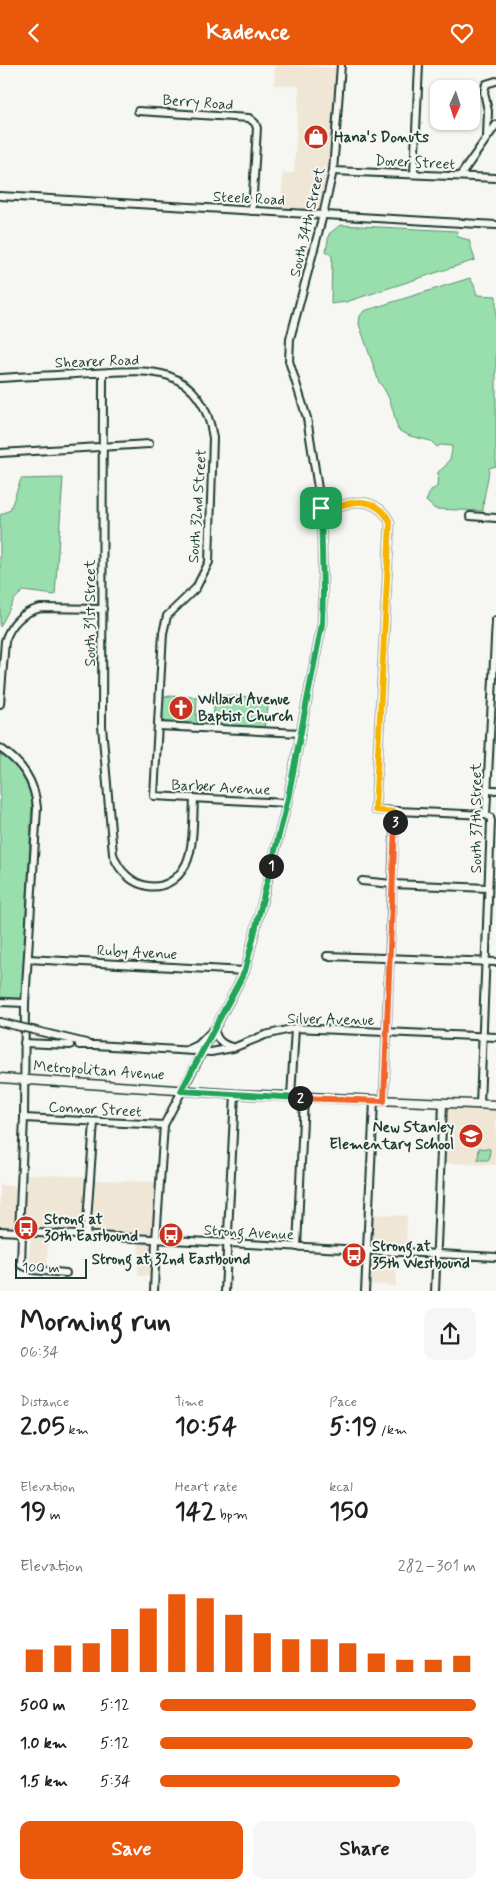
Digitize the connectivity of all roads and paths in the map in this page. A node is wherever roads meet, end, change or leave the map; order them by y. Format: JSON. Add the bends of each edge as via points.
{"nodes":[{"id":1,"x":341,"y":65,"type":"edge"},
{"id":2,"x":419,"y":65,"type":"edge"},
{"id":3,"x":496,"y":81,"type":"edge"},
{"id":4,"x":138,"y":111,"type":"dead end"},
{"id":5,"x":496,"y":125,"type":"edge"},
{"id":6,"x":487,"y":137,"type":"junction"},
{"id":7,"x":333,"y":171,"type":"junction"},
{"id":8,"x":414,"y":174,"type":"junction"},
{"id":9,"x":460,"y":176,"type":"junction"},
{"id":10,"x":496,"y":178,"type":"edge"},
{"id":11,"x":0,"y":197,"type":"edge"},
{"id":12,"x":252,"y":211,"type":"junction"},
{"id":13,"x":324,"y":215,"type":"junction"},
{"id":14,"x":496,"y":225,"type":"edge"},
{"id":15,"x":103,"y":373,"type":"junction"},
{"id":16,"x":0,"y":378,"type":"edge"},
{"id":17,"x":190,"y":389,"type":"joint"},
{"id":18,"x":149,"y":444,"type":"dead end"},
{"id":19,"x":103,"y":447,"type":"junction"},
{"id":20,"x":0,"y":453,"type":"edge"},
{"id":21,"x":321,"y":508,"type":"junction"},
{"id":22,"x":470,"y":516,"type":"dead end"},
{"id":23,"x":496,"y":518,"type":"edge"},
{"id":24,"x":103,"y":609,"type":"junction"},
{"id":25,"x":496,"y":620,"type":"edge"},
{"id":26,"x":0,"y":704,"type":"edge"},
{"id":27,"x":158,"y":725,"type":"junction"},
{"id":28,"x":301,"y":733,"type":"junction"},
{"id":29,"x":493,"y":743,"type":"edge"},
{"id":30,"x":0,"y":748,"type":"edge"},
{"id":31,"x":487,"y":790,"type":"junction"},
{"id":32,"x":496,"y":790,"type":"edge"},
{"id":33,"x":154,"y":796,"type":"joint"},
{"id":34,"x":194,"y":798,"type":"junction"},
{"id":35,"x":287,"y":803,"type":"junction"},
{"id":36,"x":395,"y":812,"type":"junction"},
{"id":37,"x":486,"y":815,"type":"junction"},
{"id":38,"x":362,"y":881,"type":"dead end"},
{"id":39,"x":392,"y":884,"type":"junction"},
{"id":40,"x":488,"y":888,"type":"junction"},
{"id":41,"x":327,"y":956,"type":"dead end"},
{"id":42,"x":389,"y":958,"type":"junction"},
{"id":43,"x":28,"y":959,"type":"junction"},
{"id":44,"x":486,"y":962,"type":"junction"},
{"id":45,"x":496,"y":962,"type":"edge"},
{"id":46,"x":245,"y":971,"type":"junction"},
{"id":47,"x":0,"y":1002,"type":"edge"},
{"id":48,"x":25,"y":1003,"type":"junction"},
{"id":49,"x":0,"y":1022,"type":"edge"},
{"id":50,"x":295,"y":1028,"type":"junction"},
{"id":51,"x":214,"y":1029,"type":"junction"},
{"id":52,"x":386,"y":1032,"type":"junction"},
{"id":53,"x":483,"y":1036,"type":"junction"},
{"id":54,"x":496,"y":1037,"type":"edge"},
{"id":55,"x":24,"y":1043,"type":"junction"},
{"id":56,"x":70,"y":1045,"type":"dead end"},
{"id":57,"x":79,"y":1045,"type":"dead end"},
{"id":58,"x":95,"y":1045,"type":"junction"},
{"id":59,"x":233,"y":1048,"type":"junction"},
{"id":60,"x":186,"y":1051,"type":"junction"},
{"id":61,"x":202,"y":1052,"type":"junction"},
{"id":62,"x":0,"y":1078,"type":"edge"},
{"id":63,"x":23,"y":1078,"type":"junction"},
{"id":64,"x":181,"y":1091,"type":"junction"},
{"id":65,"x":235,"y":1094,"type":"junction"},
{"id":66,"x":291,"y":1097,"type":"junction"},
{"id":67,"x":304,"y":1098,"type":"junction"},
{"id":68,"x":374,"y":1101,"type":"junction"},
{"id":69,"x":384,"y":1101,"type":"junction"},
{"id":70,"x":443,"y":1104,"type":"junction"},
{"id":71,"x":480,"y":1105,"type":"junction"},
{"id":72,"x":496,"y":1105,"type":"edge"},
{"id":73,"x":24,"y":1118,"type":"junction"},
{"id":74,"x":94,"y":1122,"type":"junction"},
{"id":75,"x":164,"y":1125,"type":"junction"},
{"id":76,"x":0,"y":1231,"type":"edge"},
{"id":77,"x":20,"y":1233,"type":"junction"},
{"id":78,"x":86,"y":1236,"type":"junction"},
{"id":79,"x":156,"y":1240,"type":"junction"},
{"id":80,"x":227,"y":1243,"type":"junction"},
{"id":81,"x":297,"y":1247,"type":"junction"},
{"id":82,"x":367,"y":1250,"type":"junction"},
{"id":83,"x":437,"y":1254,"type":"junction"},
{"id":84,"x":496,"y":1257,"type":"edge"},
{"id":85,"x":66,"y":1273,"type":"dead end"},
{"id":86,"x":154,"y":1291,"type":"edge"},
{"id":87,"x":225,"y":1291,"type":"edge"},
{"id":88,"x":365,"y":1291,"type":"edge"},
{"id":89,"x":435,"y":1291,"type":"edge"}],
"edges":[{"from":1,"to":7,"type":"street","name":"South 34th Street"},
{"from":2,"to":8,"type":"street"},
{"from":3,"to":6,"type":"street","via":[[486,84],[484,92],[488,111]]},
{"from":4,"to":12,"type":"street","name":"Berry Road","via":[[249,118],[255,123]]},
{"from":5,"to":6,"type":"street"},
{"from":6,"to":9,"type":"street"},
{"from":7,"to":8,"type":"street","name":"Dover Street"},
{"from":7,"to":13,"type":"street","name":"South 34th Street"},
{"from":8,"to":9,"type":"street","name":"Dover Street"},
{"from":9,"to":10,"type":"street","name":"Dover Street"},
{"from":11,"to":12,"type":"street","name":"Steele Road"},
{"from":12,"to":13,"type":"street","name":"Steele Road"},
{"from":13,"to":14,"type":"street","name":"Steele Road"},
{"from":13,"to":21,"type":"street","name":"South 34th Street","via":[[289,346],[289,361],[307,418]]},
{"from":15,"to":16,"type":"street","name":"Shearer Road"},
{"from":15,"to":17,"type":"street","name":"Shearer Road","via":[[144,371],[169,376]]},
{"from":15,"to":19,"type":"street","name":"South 31st Street"},
{"from":17,"to":27,"type":"street","name":"South 32nd Street","via":[[203,403],[214,438],[208,562],[196,588],[167,615],[161,643]]},
{"from":18,"to":19,"type":"street"},
{"from":19,"to":20,"type":"street"},
{"from":19,"to":24,"type":"street","name":"South 31st Street"},
{"from":21,"to":28,"type":"street","name":"South 34th Street","via":[[323,614]]},
{"from":21,"to":36,"type":"street","via":[[362,501],[380,509],[390,523],[375,810]]},
{"from":22,"to":23,"type":"street"},
{"from":24,"to":26,"type":"street","via":[[51,607],[32,610],[17,620],[8,633],[4,652]]},
{"from":24,"to":34,"type":"street","name":"South 31st Street","via":[[102,726],[113,854],[123,873],[138,884],[149,886],[170,881],[181,873],[190,850]]},
{"from":25,"to":29,"type":"street","name":"South 37th Street"},
{"from":27,"to":28,"type":"street"},
{"from":27,"to":33,"type":"street","name":"South 32nd Street"},
{"from":28,"to":35,"type":"street","name":"South 34th Street"},
{"from":29,"to":31,"type":"street","name":"South 37th Street"},
{"from":30,"to":43,"type":"street","via":[[23,768],[36,796]]},
{"from":31,"to":32,"type":"street"},
{"from":31,"to":37,"type":"street","name":"South 37th Street"},
{"from":33,"to":34,"type":"street","name":"Barber Avenue"},
{"from":34,"to":35,"type":"street","name":"Barber Avenue"},
{"from":35,"to":46,"type":"street","name":"South 34th Street"},
{"from":36,"to":37,"type":"street"},
{"from":36,"to":39,"type":"street"},
{"from":37,"to":40,"type":"street","name":"South 37th Street","via":[[491,821]]},
{"from":38,"to":39,"type":"street"},
{"from":39,"to":40,"type":"street"},
{"from":39,"to":42,"type":"street"},
{"from":40,"to":44,"type":"street","name":"South 37th Street"},
{"from":41,"to":42,"type":"street"},
{"from":42,"to":44,"type":"street"},
{"from":42,"to":52,"type":"street"},
{"from":43,"to":46,"type":"street","name":"Ruby Avenue"},
{"from":43,"to":48,"type":"street"},
{"from":44,"to":45,"type":"street"},
{"from":44,"to":53,"type":"street","name":"South 37th Street"},
{"from":46,"to":51,"type":"street","name":"South 34th Street"},
{"from":47,"to":48,"type":"street"},
{"from":48,"to":55,"type":"street"},
{"from":49,"to":58,"type":"street","bridge":true},
{"from":50,"to":52,"type":"street","name":"Silver Avenue"},
{"from":50,"to":59,"type":"street","name":"Silver Avenue","via":[[265,1035]]},
{"from":50,"to":66,"type":"street"},
{"from":51,"to":59,"type":"street","via":[[222,1044]]},
{"from":51,"to":60,"type":"street","via":[[198,1045]]},
{"from":51,"to":61,"type":"street","name":"South 34th Street"},
{"from":52,"to":53,"type":"street","name":"Silver Avenue"},
{"from":52,"to":69,"type":"street"},
{"from":53,"to":54,"type":"street","name":"Silver Avenue"},
{"from":53,"to":71,"type":"street","name":"South 37th Street"},
{"from":55,"to":56,"type":"street"},
{"from":55,"to":63,"type":"street"},
{"from":57,"to":58,"type":"street","name":"Silver Avenue"},
{"from":58,"to":60,"type":"street","name":"Silver Avenue"},
{"from":59,"to":61,"type":"street","name":"Silver Avenue"},
{"from":60,"to":61,"type":"street","name":"Silver Avenue"},
{"from":61,"to":64,"type":"street","name":"South 34th Street"},
{"from":62,"to":63,"type":"main road","name":"Metropolitan Avenue"},
{"from":63,"to":64,"type":"main road","name":"Metropolitan Avenue"},
{"from":63,"to":73,"type":"street"},
{"from":64,"to":65,"type":"main road","name":"Metropolitan Avenue"},
{"from":64,"to":75,"type":"street"},
{"from":65,"to":66,"type":"main road","name":"Metropolitan Avenue"},
{"from":65,"to":80,"type":"street"},
{"from":66,"to":67,"type":"main road","name":"Metropolitan Avenue"},
{"from":67,"to":68,"type":"main road","name":"Metropolitan Avenue"},
{"from":67,"to":81,"type":"street"},
{"from":68,"to":69,"type":"main road","name":"Metropolitan Avenue"},
{"from":68,"to":82,"type":"street"},
{"from":69,"to":70,"type":"main road","name":"Metropolitan Avenue"},
{"from":70,"to":71,"type":"main road","name":"Metropolitan Avenue"},
{"from":70,"to":83,"type":"street"},
{"from":71,"to":72,"type":"main road","name":"Metropolitan Avenue"},
{"from":73,"to":74,"type":"street","name":"Connor Street"},
{"from":73,"to":77,"type":"street"},
{"from":74,"to":75,"type":"street","name":"Connor Street"},
{"from":74,"to":78,"type":"street"},
{"from":75,"to":79,"type":"street"},
{"from":76,"to":77,"type":"street","name":"Strong Avenue"},
{"from":77,"to":78,"type":"street","name":"Strong Avenue"},
{"from":77,"to":85,"type":"street","via":[[21,1265],[33,1270]]},
{"from":78,"to":79,"type":"street","name":"Strong Avenue"},
{"from":79,"to":80,"type":"street","name":"Strong Avenue"},
{"from":79,"to":86,"type":"street"},
{"from":80,"to":81,"type":"street","name":"Strong Avenue"},
{"from":80,"to":87,"type":"street"},
{"from":81,"to":82,"type":"street","name":"Strong Avenue"},
{"from":82,"to":83,"type":"street","name":"Strong Avenue"},
{"from":82,"to":88,"type":"street"},
{"from":83,"to":84,"type":"street","name":"Strong Avenue"},
{"from":83,"to":89,"type":"street"}]}
